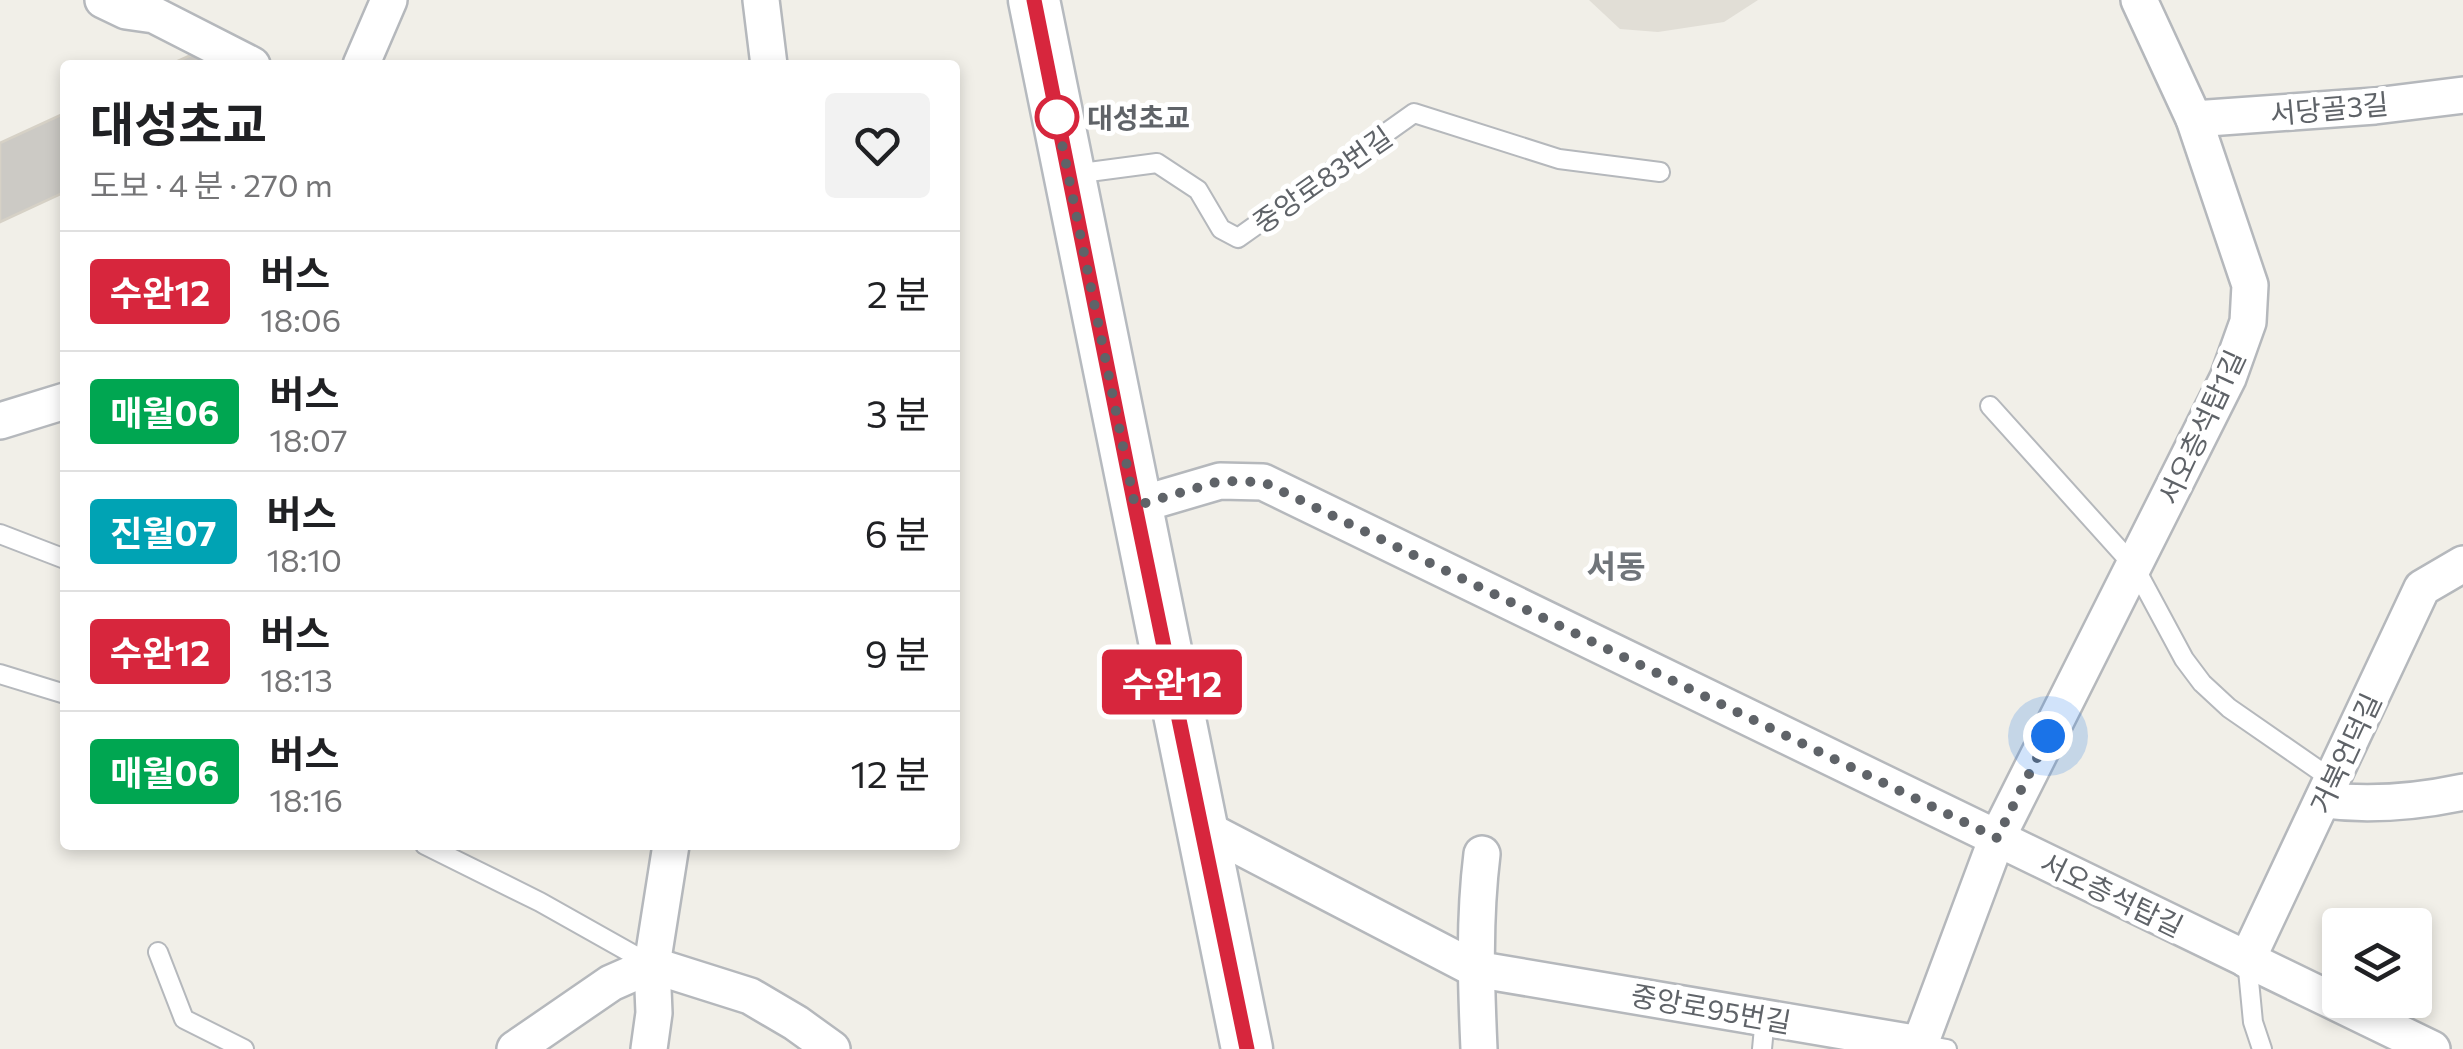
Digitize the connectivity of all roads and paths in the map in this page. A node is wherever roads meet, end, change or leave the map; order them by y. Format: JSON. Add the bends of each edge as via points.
{"nodes":[{"id":1,"x":104,"y":0,"type":"edge"},
{"id":2,"x":389,"y":0,"type":"edge"},
{"id":3,"x":761,"y":0,"type":"edge"},
{"id":4,"x":1034,"y":0,"type":"edge"},
{"id":5,"x":2139,"y":0,"type":"edge"},
{"id":6,"x":242,"y":60,"type":"edge"},
{"id":7,"x":363,"y":60,"type":"edge"},
{"id":8,"x":769,"y":60,"type":"edge"},
{"id":9,"x":2463,"y":95,"type":"edge"},
{"id":10,"x":2194,"y":119,"type":"junction"},
{"id":11,"x":1660,"y":172,"type":"dead end"},
{"id":12,"x":1068,"y":175,"type":"junction"},
{"id":13,"x":60,"y":403,"type":"edge"},
{"id":14,"x":1990,"y":406,"type":"dead end"},
{"id":15,"x":0,"y":421,"type":"edge"},
{"id":16,"x":1135,"y":506,"type":"junction"},
{"id":17,"x":0,"y":534,"type":"edge"},
{"id":18,"x":60,"y":557,"type":"edge"},
{"id":19,"x":2463,"y":564,"type":"edge"},
{"id":20,"x":2134,"y":566,"type":"junction"},
{"id":21,"x":0,"y":674,"type":"edge"},
{"id":22,"x":60,"y":692,"type":"edge"},
{"id":23,"x":2328,"y":790,"type":"junction"},
{"id":24,"x":2463,"y":792,"type":"edge"},
{"id":25,"x":1202,"y":827,"type":"junction"},
{"id":26,"x":1997,"y":838,"type":"junction"},
{"id":27,"x":435,"y":850,"type":"edge"},
{"id":28,"x":671,"y":850,"type":"edge"},
{"id":29,"x":1482,"y":854,"type":"dead end"},
{"id":30,"x":158,"y":952,"type":"dead end"},
{"id":31,"x":2247,"y":960,"type":"junction"},
{"id":32,"x":652,"y":965,"type":"junction"},
{"id":33,"x":1475,"y":968,"type":"junction"},
{"id":34,"x":1764,"y":1033,"type":"edge"},
{"id":35,"x":1934,"y":1046,"type":"edge"},
{"id":36,"x":244,"y":1049,"type":"edge"},
{"id":37,"x":515,"y":1049,"type":"edge"},
{"id":38,"x":649,"y":1049,"type":"edge"},
{"id":39,"x":832,"y":1049,"type":"edge"},
{"id":40,"x":1248,"y":1049,"type":"edge"},
{"id":41,"x":1479,"y":1049,"type":"edge"},
{"id":42,"x":2262,"y":1049,"type":"edge"},
{"id":43,"x":2432,"y":1049,"type":"edge"}],
"edges":[{"from":1,"to":6,"type":"street","via":[[154,16]]},
{"from":2,"to":7,"type":"street"},
{"from":3,"to":8,"type":"street"},
{"from":4,"to":12,"type":"main road"},
{"from":5,"to":10,"type":"street","name":"서오층석탑1길"},
{"from":9,"to":10,"type":"street","name":"서당골3길"},
{"from":10,"to":20,"type":"street","name":"서오층석탑1길","via":[[2250,284],[2248,322],[2228,378]]},
{"from":11,"to":12,"type":"lane","name":"중앙로83번길","via":[[1559,159],[1414,113],[1238,238],[1221,229],[1198,190],[1157,163]]},
{"from":12,"to":16,"type":"main road"},
{"from":13,"to":15,"type":"street"},
{"from":14,"to":20,"type":"lane"},
{"from":16,"to":25,"type":"main road"},
{"from":16,"to":26,"type":"street","name":"서오층석탑길","via":[[1220,481],[1263,482]]},
{"from":17,"to":18,"type":"lane"},
{"from":19,"to":23,"type":"street","name":"거북언덕길","via":[[2422,588]]},
{"from":20,"to":23,"type":"lane","via":[[2202,683]]},
{"from":20,"to":26,"type":"street","name":"서오층석탑1길"},
{"from":21,"to":22,"type":"lane"},
{"from":23,"to":24,"type":"street","via":[[2380,804]]},
{"from":23,"to":31,"type":"street","name":"거북언덕길"},
{"from":25,"to":33,"type":"street","name":"중앙로95번길"},
{"from":25,"to":40,"type":"main road"},
{"from":26,"to":31,"type":"street","name":"서오층석탑길"},
{"from":26,"to":35,"type":"street","name":"서오층석탑1길"},
{"from":27,"to":32,"type":"lane"},
{"from":28,"to":32,"type":"street"},
{"from":29,"to":33,"type":"street"},
{"from":30,"to":36,"type":"lane","via":[[184,1019]]},
{"from":31,"to":42,"type":"lane"},
{"from":31,"to":43,"type":"street","name":"서오층석탑길"},
{"from":32,"to":37,"type":"street","via":[[612,982]]},
{"from":32,"to":38,"type":"street"},
{"from":32,"to":39,"type":"street","via":[[750,996]]},
{"from":33,"to":34,"type":"street","name":"중앙로95번길"},
{"from":33,"to":41,"type":"street"},
{"from":34,"to":35,"type":"street","name":"중앙로95번길"}]}
